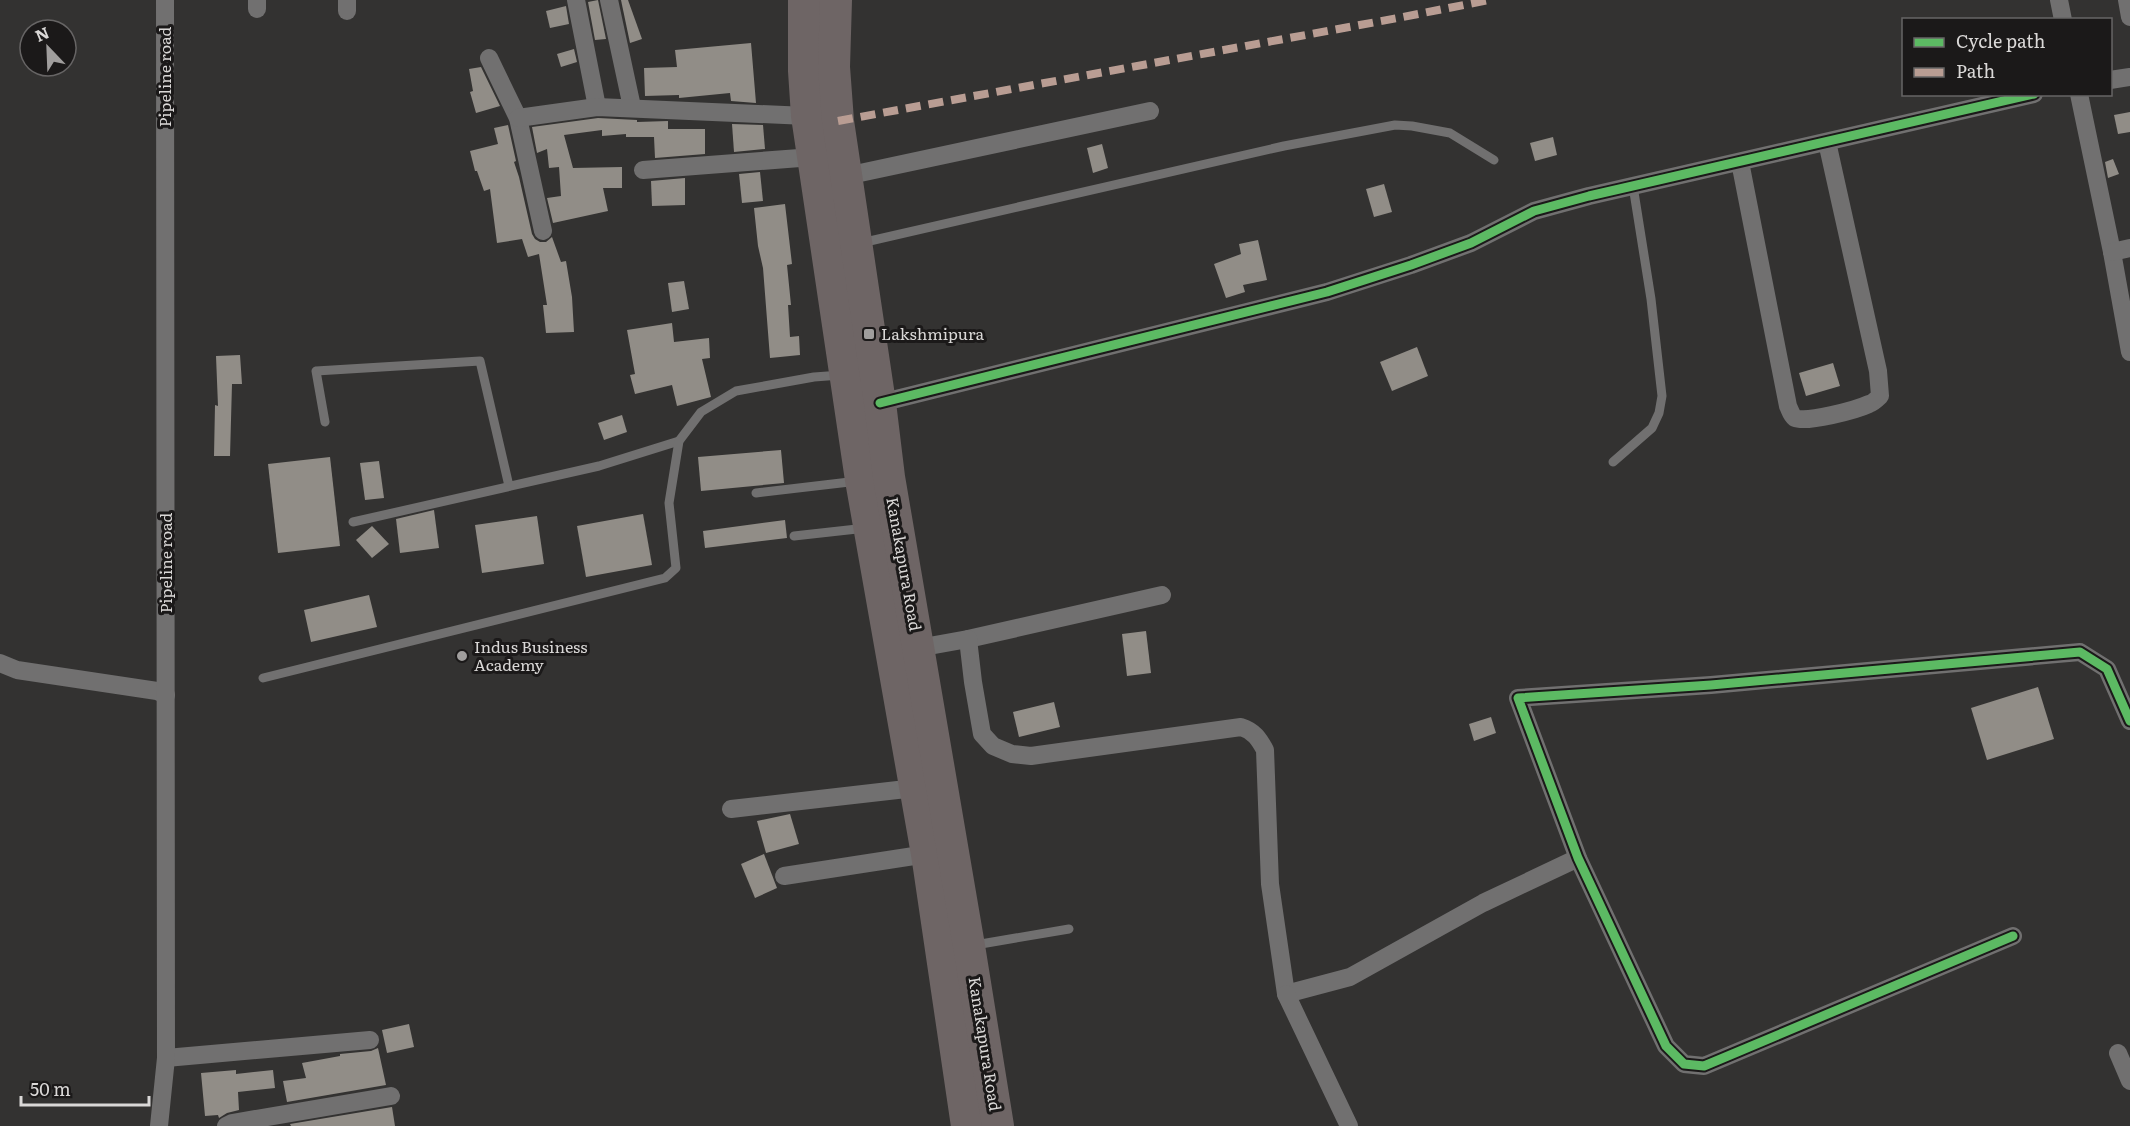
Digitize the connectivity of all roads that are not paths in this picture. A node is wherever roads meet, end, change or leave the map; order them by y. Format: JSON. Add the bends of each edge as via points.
{"nodes":[{"id":1,"x":165,"y":0,"type":"edge"},
{"id":2,"x":576,"y":0,"type":"edge"},
{"id":3,"x":609,"y":0,"type":"edge"},
{"id":4,"x":804,"y":0,"type":"edge"},
{"id":5,"x":836,"y":0,"type":"edge"},
{"id":6,"x":2059,"y":0,"type":"edge"},
{"id":7,"x":2127,"y":0,"type":"edge"},
{"id":8,"x":2130,"y":17,"type":"edge"},
{"id":9,"x":2063,"y":18,"type":"edge"},
{"id":10,"x":489,"y":58,"type":"dead end"},
{"id":11,"x":2130,"y":77,"type":"edge"},
{"id":12,"x":2112,"y":80,"type":"edge"},
{"id":13,"x":2025,"y":96,"type":"edge"},
{"id":14,"x":2080,"y":96,"type":"edge"},
{"id":15,"x":597,"y":107,"type":"junction"},
{"id":16,"x":632,"y":107,"type":"junction"},
{"id":17,"x":1150,"y":111,"type":"dead end"},
{"id":18,"x":807,"y":116,"type":"junction"},
{"id":19,"x":518,"y":118,"type":"junction"},
{"id":20,"x":1827,"y":142,"type":"junction"},
{"id":21,"x":813,"y":157,"type":"junction"},
{"id":22,"x":1494,"y":160,"type":"dead end"},
{"id":23,"x":1740,"y":162,"type":"junction"},
{"id":24,"x":643,"y":170,"type":"dead end"},
{"id":25,"x":846,"y":176,"type":"junction"},
{"id":26,"x":1633,"y":186,"type":"junction"},
{"id":27,"x":543,"y":231,"type":"dead end"},
{"id":28,"x":856,"y":244,"type":"junction"},
{"id":29,"x":2121,"y":250,"type":"edge"},
{"id":30,"x":2130,"y":351,"type":"edge"},
{"id":31,"x":846,"y":375,"type":"junction"},
{"id":32,"x":880,"y":403,"type":"junction"},
{"id":33,"x":324,"y":422,"type":"dead end"},
{"id":34,"x":679,"y":441,"type":"junction"},
{"id":35,"x":1612,"y":462,"type":"dead end"},
{"id":36,"x":861,"y":480,"type":"junction"},
{"id":37,"x":509,"y":486,"type":"junction"},
{"id":38,"x":756,"y":493,"type":"dead end"},
{"id":39,"x":353,"y":522,"type":"dead end"},
{"id":40,"x":869,"y":527,"type":"junction"},
{"id":41,"x":794,"y":536,"type":"dead end"},
{"id":42,"x":1162,"y":595,"type":"dead end"},
{"id":43,"x":968,"y":639,"type":"junction"},
{"id":44,"x":918,"y":648,"type":"junction"},
{"id":45,"x":0,"y":663,"type":"edge"},
{"id":46,"x":263,"y":678,"type":"dead end"},
{"id":47,"x":166,"y":695,"type":"junction"},
{"id":48,"x":916,"y":718,"type":"junction"},
{"id":49,"x":2130,"y":721,"type":"edge"},
{"id":50,"x":915,"y":788,"type":"junction"},
{"id":51,"x":731,"y":809,"type":"dead end"},
{"id":52,"x":927,"y":854,"type":"junction"},
{"id":53,"x":1578,"y":858,"type":"junction"},
{"id":54,"x":784,"y":876,"type":"dead end"},
{"id":55,"x":1069,"y":929,"type":"dead end"},
{"id":56,"x":2013,"y":936,"type":"dead end"},
{"id":57,"x":969,"y":946,"type":"junction"},
{"id":58,"x":1286,"y":994,"type":"junction"},
{"id":59,"x":370,"y":1040,"type":"dead end"},
{"id":60,"x":2118,"y":1053,"type":"dead end"},
{"id":61,"x":166,"y":1058,"type":"junction"},
{"id":62,"x":2130,"y":1081,"type":"edge"},
{"id":63,"x":391,"y":1096,"type":"dead end"},
{"id":64,"x":159,"y":1126,"type":"edge"},
{"id":65,"x":226,"y":1126,"type":"edge"},
{"id":66,"x":967,"y":1126,"type":"edge"},
{"id":67,"x":998,"y":1126,"type":"edge"},
{"id":68,"x":1349,"y":1126,"type":"edge"}],
"edges":[{"from":1,"to":47,"type":"street","name":"Pipeline road"},
{"from":2,"to":15,"type":"street"},
{"from":3,"to":16,"type":"street"},
{"from":4,"to":18,"type":"highway","name":"Kanakapura Road"},
{"from":5,"to":25,"type":"highway","name":"Kanakapura Road","via":[[834,67]]},
{"from":6,"to":9,"type":"street"},
{"from":7,"to":8,"type":"street"},
{"from":10,"to":19,"type":"street"},
{"from":11,"to":12,"type":"street"},
{"from":13,"to":20,"type":"street"},
{"from":14,"to":29,"type":"street"},
{"from":15,"to":16,"type":"street"},
{"from":15,"to":19,"type":"street"},
{"from":16,"to":18,"type":"street"},
{"from":17,"to":25,"type":"street"},
{"from":18,"to":21,"type":"highway","name":"Kanakapura Road"},
{"from":19,"to":27,"type":"street"},
{"from":20,"to":23,"type":"street"},
{"from":20,"to":23,"type":"street","via":[[1878,371],[1880,396],[1871,404],[1848,411],[1797,419],[1791,415]]},
{"from":21,"to":24,"type":"street"},
{"from":21,"to":31,"type":"highway","name":"Kanakapura Road"},
{"from":22,"to":28,"type":"lane","via":[[1450,133],[1395,125],[1284,146]]},
{"from":23,"to":26,"type":"street"},
{"from":25,"to":28,"type":"highway","name":"Kanakapura Road"},
{"from":26,"to":32,"type":"street","via":[[1534,211],[1471,243],[1327,292]]},
{"from":26,"to":35,"type":"lane","via":[[1662,396],[1652,428]]},
{"from":28,"to":32,"type":"highway","name":"Kanakapura Road"},
{"from":29,"to":30,"type":"street"},
{"from":31,"to":34,"type":"lane","via":[[736,391],[701,412]]},
{"from":31,"to":36,"type":"highway","name":"Kanakapura Road"},
{"from":32,"to":44,"type":"highway","name":"Kanakapura Road"},
{"from":33,"to":37,"type":"lane","via":[[316,371],[480,361]]},
{"from":34,"to":37,"type":"lane","via":[[598,466]]},
{"from":34,"to":46,"type":"lane","via":[[669,503],[676,568],[665,578]]},
{"from":36,"to":38,"type":"lane"},
{"from":36,"to":40,"type":"highway","name":"Kanakapura Road"},
{"from":37,"to":39,"type":"lane"},
{"from":40,"to":41,"type":"lane"},
{"from":40,"to":48,"type":"highway","name":"Kanakapura Road"},
{"from":42,"to":43,"type":"street"},
{"from":43,"to":44,"type":"street"},
{"from":43,"to":58,"type":"street","via":[[982,734],[993,746],[1012,754],[1031,756],[1241,727],[1258,737],[1265,750],[1270,884]]},
{"from":44,"to":48,"type":"highway","name":"Kanakapura Road"},
{"from":45,"to":47,"type":"street","via":[[16,670]]},
{"from":47,"to":61,"type":"street","name":"Pipeline road"},
{"from":48,"to":50,"type":"highway","name":"Kanakapura Road"},
{"from":48,"to":57,"type":"highway","name":"Kanakapura Road"},
{"from":49,"to":53,"type":"street","via":[[2107,669],[2080,652],[1518,698]]},
{"from":50,"to":51,"type":"street"},
{"from":50,"to":52,"type":"highway","name":"Kanakapura Road"},
{"from":52,"to":54,"type":"street"},
{"from":52,"to":66,"type":"highway","name":"Kanakapura Road"},
{"from":53,"to":56,"type":"street","via":[[1666,1046],[1684,1064],[1704,1066]]},
{"from":53,"to":58,"type":"street","via":[[1483,903],[1350,977]]},
{"from":55,"to":57,"type":"lane"},
{"from":57,"to":67,"type":"highway","name":"Kanakapura Road"},
{"from":58,"to":68,"type":"street"},
{"from":59,"to":61,"type":"street"},
{"from":60,"to":62,"type":"street"},
{"from":61,"to":64,"type":"street","name":"Pipeline road"},
{"from":63,"to":65,"type":"street"}]}
